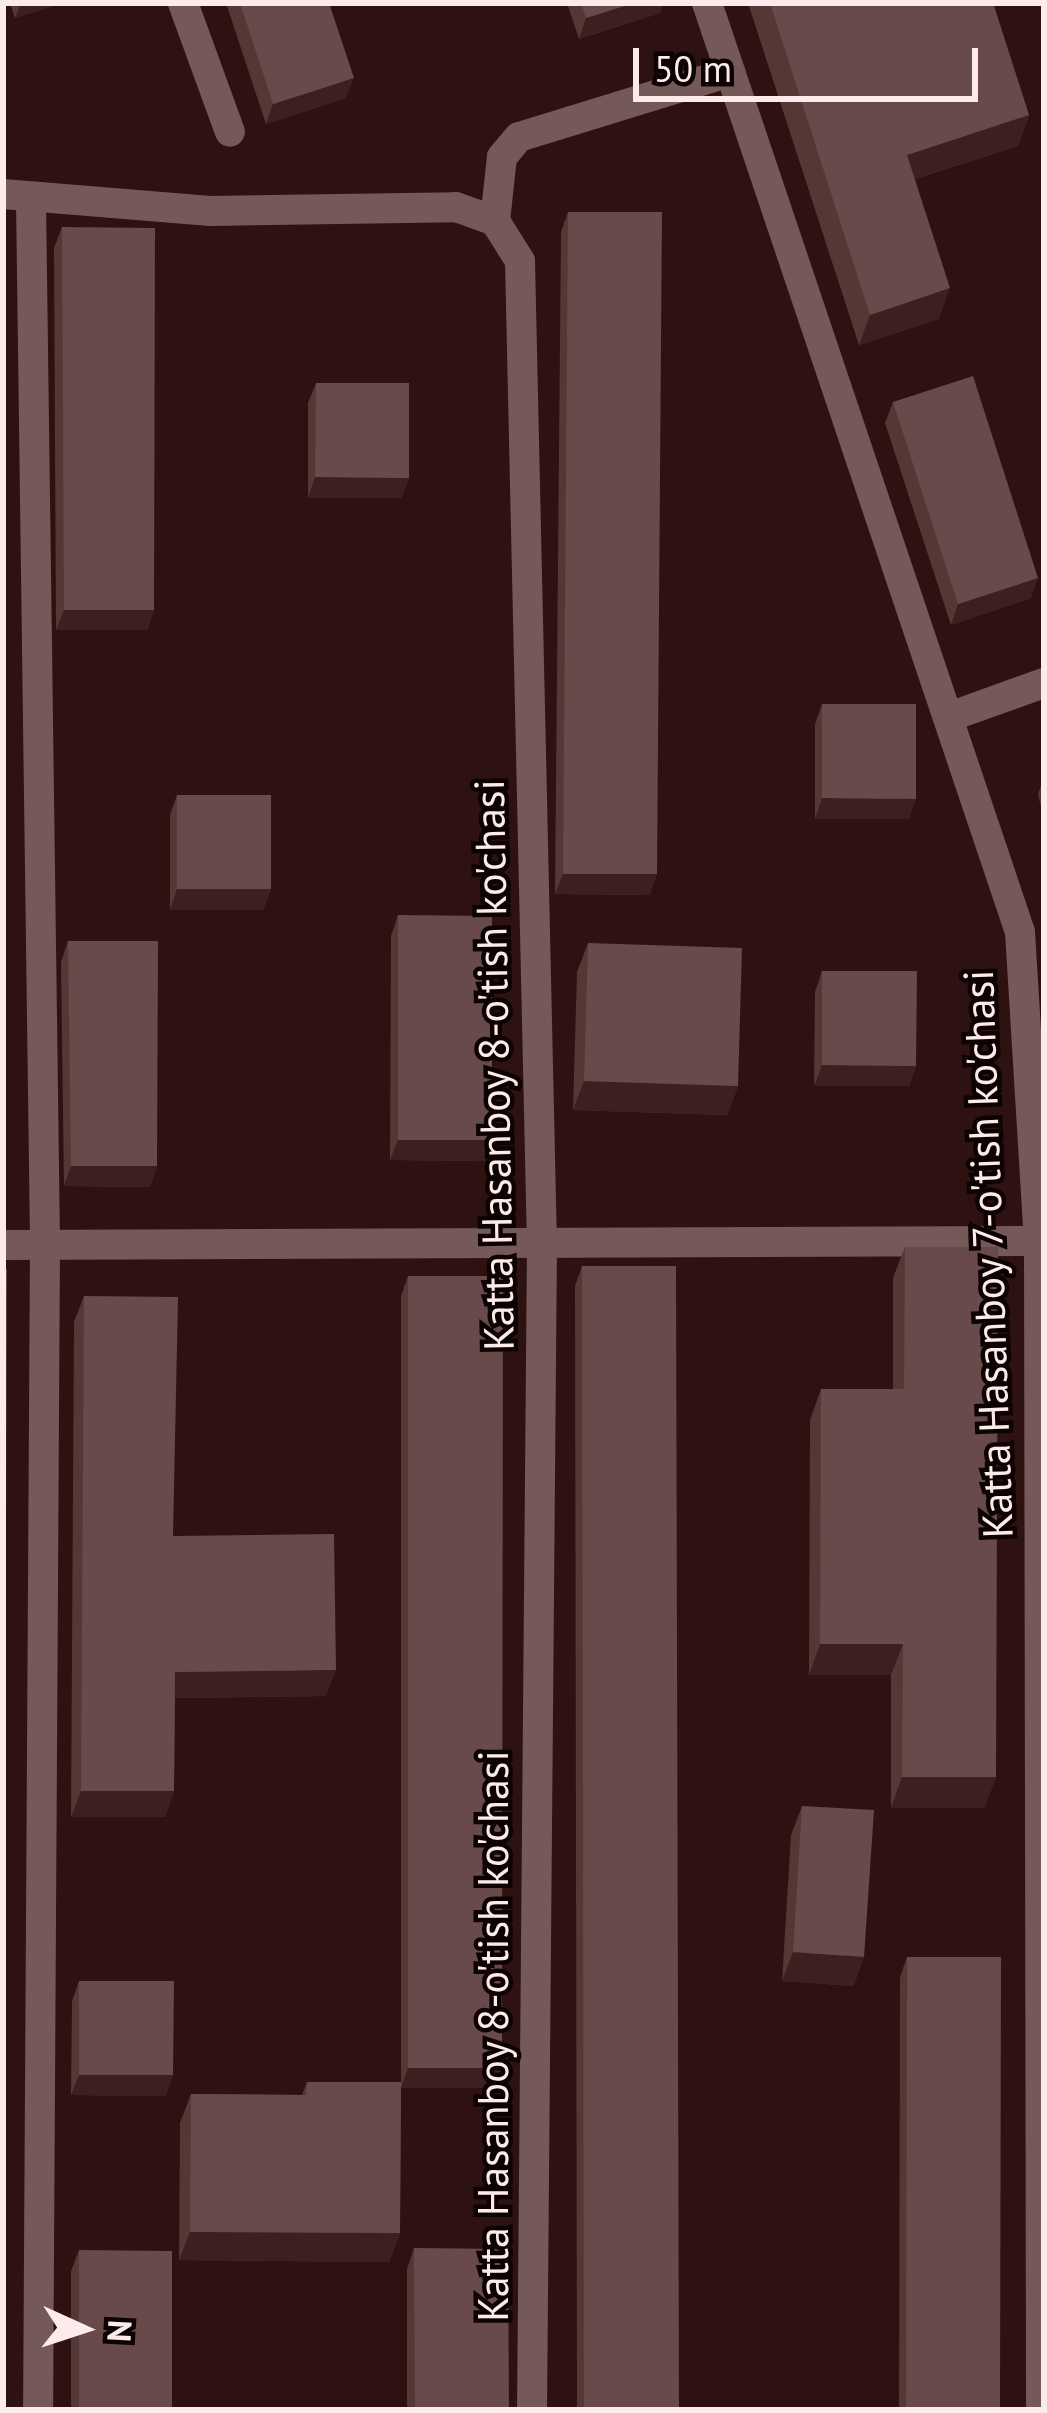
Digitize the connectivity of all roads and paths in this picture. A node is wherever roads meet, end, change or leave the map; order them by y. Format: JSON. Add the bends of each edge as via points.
{"nodes":[{"id":1,"x":183,"y":3,"type":"edge"},
{"id":2,"x":707,"y":3,"type":"edge"},
{"id":3,"x":730,"y":72,"type":"junction"},
{"id":4,"x":230,"y":132,"type":"dead end"},
{"id":5,"x":17,"y":197,"type":"edge"},
{"id":6,"x":495,"y":221,"type":"junction"},
{"id":7,"x":1044,"y":683,"type":"edge"},
{"id":8,"x":949,"y":717,"type":"junction"},
{"id":9,"x":1041,"y":1241,"type":"edge"},
{"id":10,"x":542,"y":1244,"type":"junction"},
{"id":11,"x":3,"y":1245,"type":"edge"},
{"id":12,"x":45,"y":1245,"type":"junction"},
{"id":13,"x":38,"y":2410,"type":"edge"},
{"id":14,"x":532,"y":2410,"type":"edge"},
{"id":15,"x":1041,"y":2410,"type":"edge"}],
"edges":[{"from":1,"to":4,"type":"street"},
{"from":2,"to":3,"type":"street","name":"Katta Hasanboy 7-o'tish ko'chasi"},
{"from":3,"to":6,"type":"street","via":[[519,137],[502,157]]},
{"from":3,"to":8,"type":"street","name":"Katta Hasanboy 7-o'tish ko'chasi"},
{"from":5,"to":6,"type":"street","via":[[456,207]]},
{"from":5,"to":12,"type":"street"},
{"from":6,"to":10,"type":"street","name":"Katta Hasanboy 8-o'tish ko'chasi","via":[[520,261]]},
{"from":7,"to":8,"type":"street"},
{"from":8,"to":9,"type":"street","name":"Katta Hasanboy 7-o'tish ko'chasi","via":[[1020,932]]},
{"from":9,"to":10,"type":"street"},
{"from":9,"to":15,"type":"street","name":"Katta Hasanboy 7-o'tish ko'chasi"},
{"from":10,"to":12,"type":"street"},
{"from":10,"to":14,"type":"street","name":"Katta Hasanboy 8-o'tish ko'chasi"},
{"from":11,"to":12,"type":"street"},
{"from":12,"to":13,"type":"street"}]}
